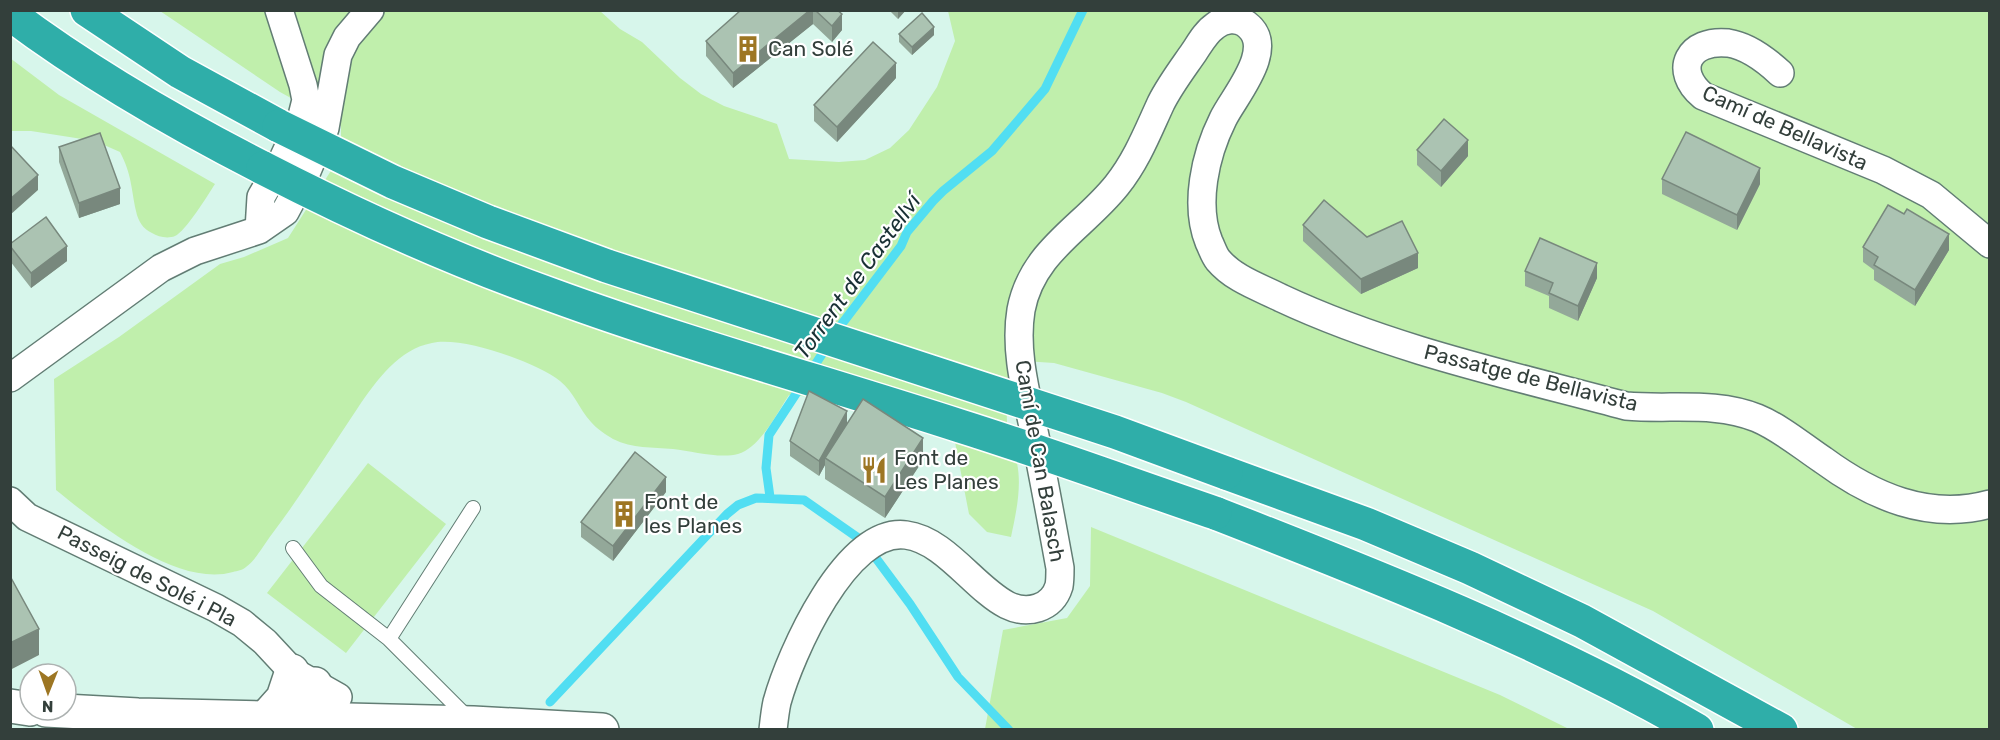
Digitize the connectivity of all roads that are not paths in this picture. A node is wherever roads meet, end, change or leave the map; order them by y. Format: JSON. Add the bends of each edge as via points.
{"nodes":[{"id":1,"x":87,"y":10,"type":"edge"},
{"id":2,"x":279,"y":10,"type":"edge"},
{"id":3,"x":370,"y":10,"type":"edge"},
{"id":4,"x":10,"y":14,"type":"edge"},
{"id":5,"x":1780,"y":73,"type":"dead end"},
{"id":6,"x":259,"y":230,"type":"junction"},
{"id":7,"x":1989,"y":244,"type":"edge"},
{"id":8,"x":1407,"y":346,"type":"joint"},
{"id":9,"x":10,"y":378,"type":"edge"},
{"id":10,"x":10,"y":501,"type":"edge"},
{"id":11,"x":1989,"y":504,"type":"edge"},
{"id":12,"x":473,"y":508,"type":"dead end"},
{"id":13,"x":293,"y":548,"type":"dead end"},
{"id":14,"x":389,"y":639,"type":"junction"},
{"id":15,"x":301,"y":706,"type":"edge"},
{"id":16,"x":78,"y":712,"type":"edge"},
{"id":17,"x":473,"y":723,"type":"junction"},
{"id":18,"x":602,"y":729,"type":"edge"},
{"id":19,"x":773,"y":729,"type":"edge"},
{"id":20,"x":1697,"y":729,"type":"edge"},
{"id":21,"x":1781,"y":729,"type":"edge"}],
"edges":[{"from":1,"to":21,"type":"highway","bridge":true,"via":[[180,72],[393,182],[596,262],[1093,425],[1366,524],[1470,567],[1582,621]]},
{"from":2,"to":6,"type":"street","via":[[306,100],[283,159],[261,197]]},
{"from":3,"to":6,"type":"street","via":[[347,37],[338,55],[325,128],[307,171],[285,212]]},
{"from":4,"to":20,"type":"highway","bridge":true,"via":[[126,94],[191,131],[304,189],[422,242],[551,295],[963,426],[1215,513],[1376,575],[1490,625]]},
{"from":5,"to":7,"type":"street","name":"Camí de Bellavista","via":[[1754,53],[1730,43],[1708,43],[1693,50],[1687,72],[1690,82],[1703,96],[1883,170],[1930,195]]},
{"from":6,"to":9,"type":"street","via":[[195,250],[161,268]]},
{"from":8,"to":11,"type":"street","name":"Passatge de Bellavista","via":[[1626,406],[1695,406],[1740,412],[1775,426],[1838,472],[1905,504],[1932,510]]},
{"from":8,"to":19,"type":"street","name":"Camí de Can Balasch","via":[[1289,302],[1237,277],[1216,258],[1205,232],[1203,186],[1221,122],[1250,75],[1257,49],[1245,23],[1222,21],[1183,67],[1117,186],[1051,250],[1027,288],[1021,312],[1022,370],[1060,568],[1053,599],[1042,608],[1026,610],[1008,605],[924,541],[906,535],[882,538],[855,558],[833,582],[800,640],[777,703]]},
{"from":10,"to":15,"type":"street","name":"Passeig de Solé i Pla","via":[[27,517],[242,623],[265,642]]},
{"from":12,"to":14,"type":"lane"},
{"from":13,"to":14,"type":"lane","via":[[321,586]]},
{"from":14,"to":17,"type":"lane"},
{"from":15,"to":16,"type":"main road","via":[[138,715]]},
{"from":15,"to":17,"type":"main road"},
{"from":17,"to":18,"type":"main road"}]}
